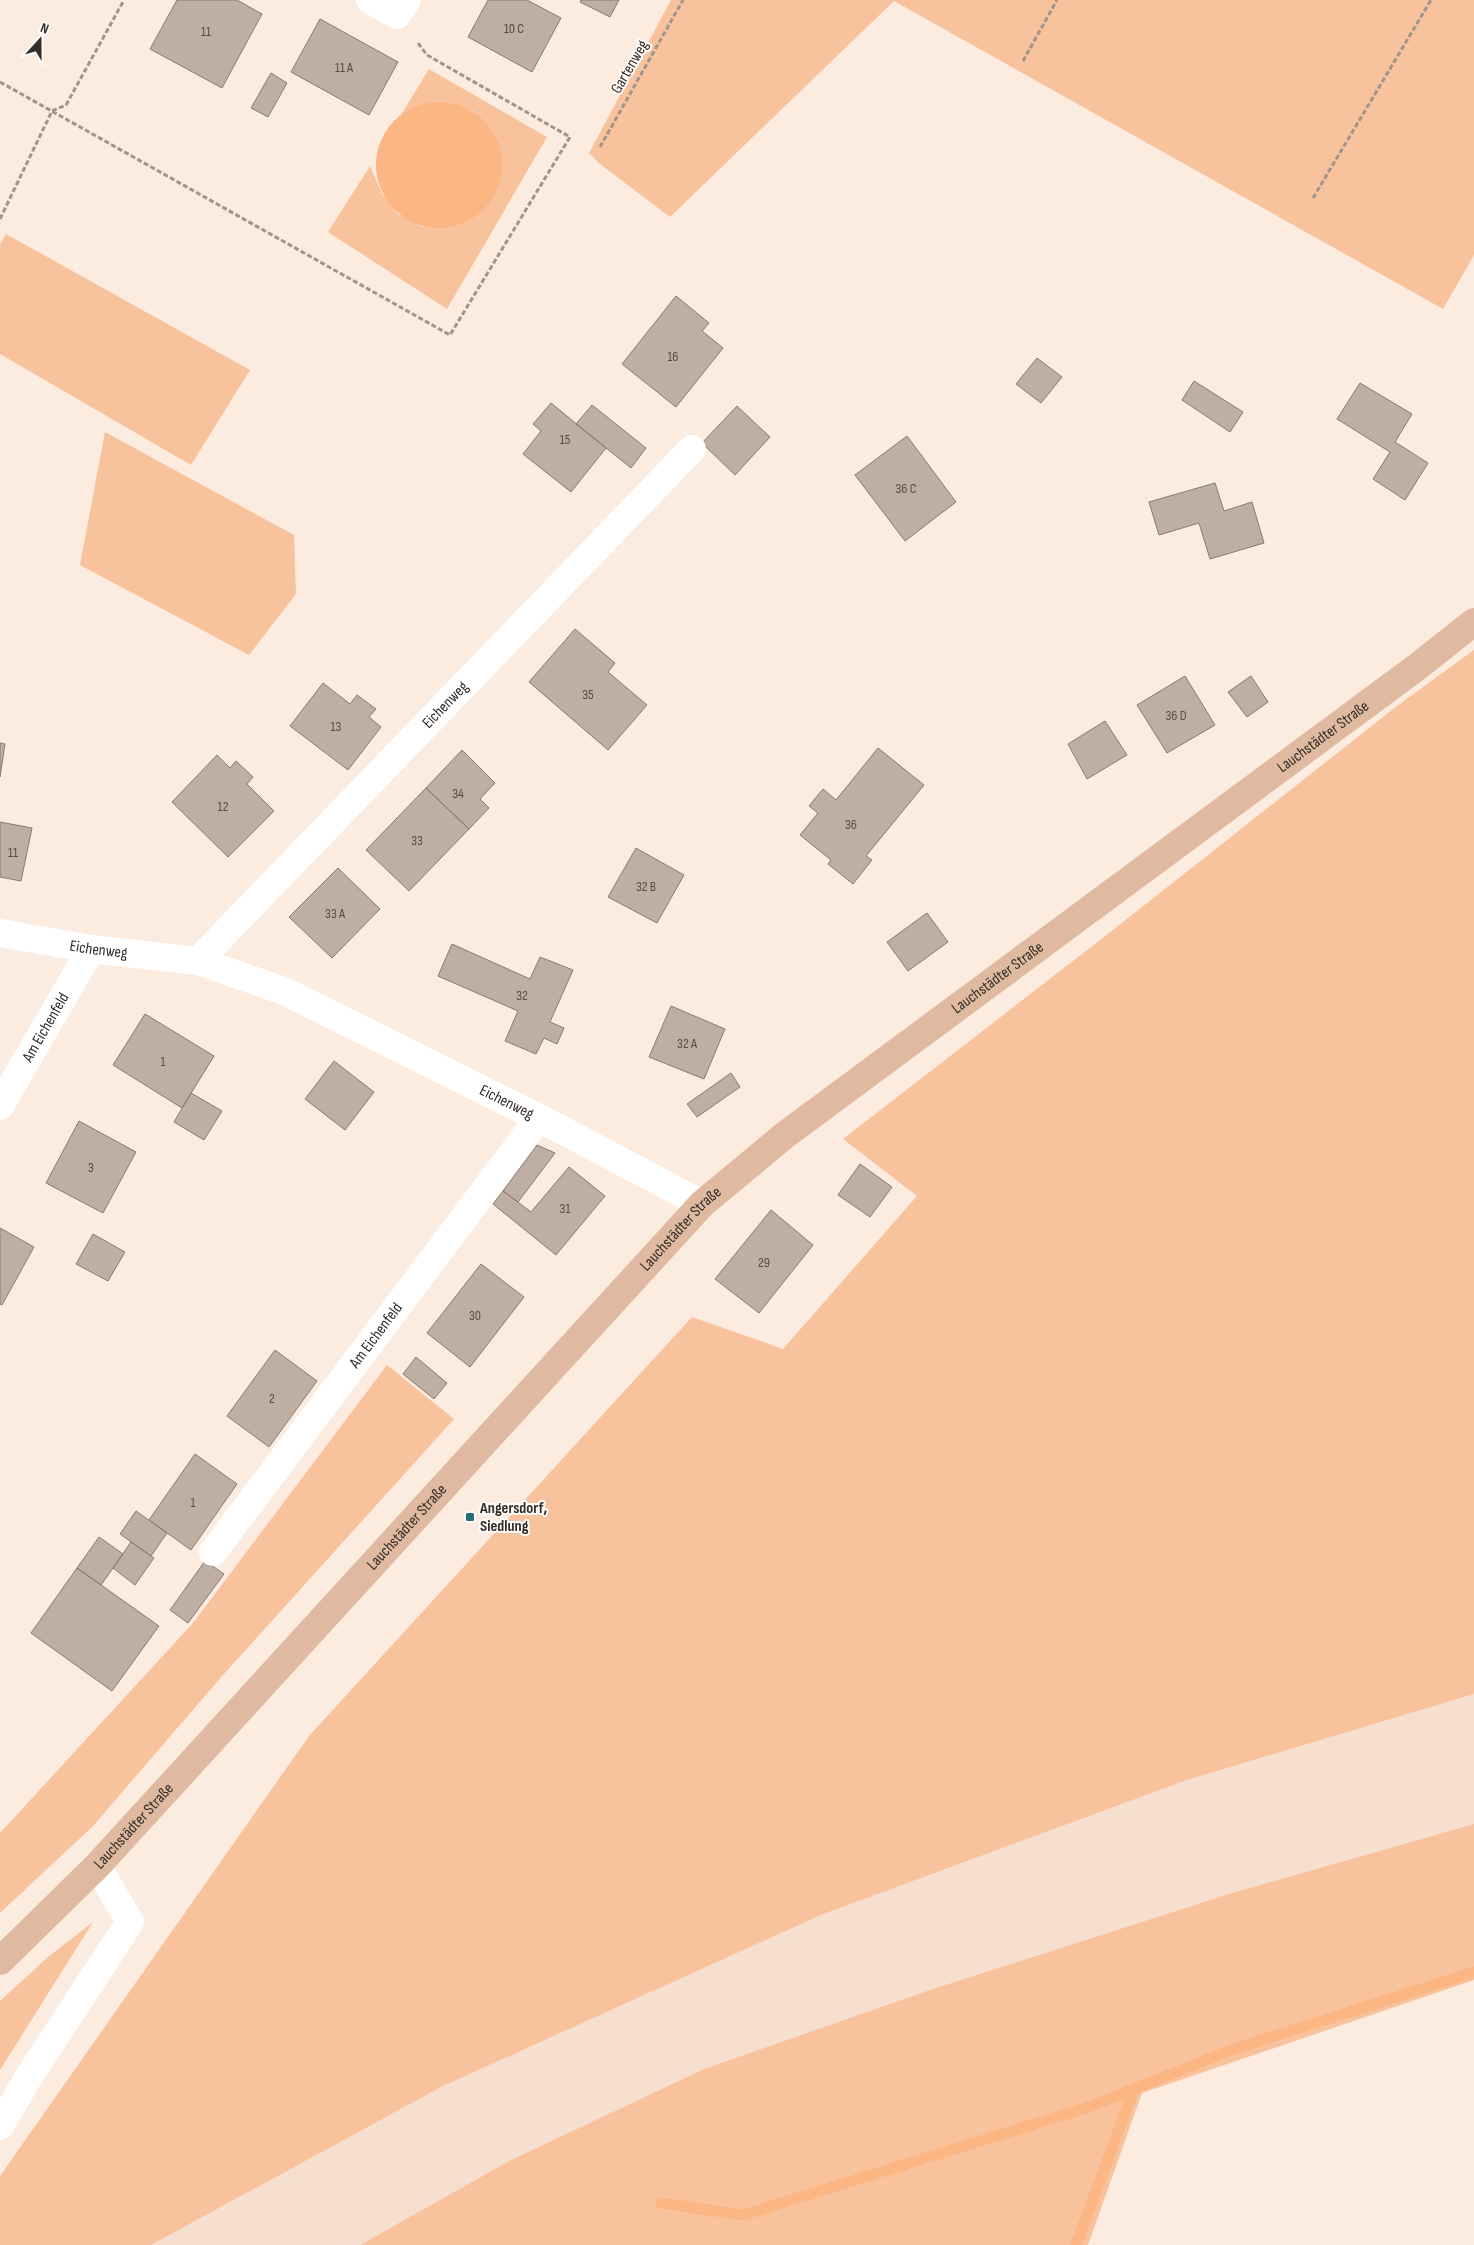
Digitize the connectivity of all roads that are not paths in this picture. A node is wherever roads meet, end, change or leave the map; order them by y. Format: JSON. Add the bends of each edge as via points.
{"nodes":[{"id":1,"x":370,"y":0,"type":"edge"},
{"id":2,"x":402,"y":7,"type":"edge"},
{"id":3,"x":692,"y":449,"type":"dead end"},
{"id":4,"x":1474,"y":622,"type":"edge"},
{"id":5,"x":0,"y":933,"type":"edge"},
{"id":6,"x":91,"y":949,"type":"junction"},
{"id":7,"x":198,"y":961,"type":"junction"},
{"id":8,"x":0,"y":1106,"type":"edge"},
{"id":9,"x":539,"y":1118,"type":"junction"},
{"id":10,"x":702,"y":1204,"type":"junction"},
{"id":11,"x":213,"y":1552,"type":"dead end"},
{"id":12,"x":97,"y":1866,"type":"junction"},
{"id":13,"x":0,"y":1961,"type":"edge"},
{"id":14,"x":0,"y":2126,"type":"edge"}],
"edges":[{"from":1,"to":2,"type":"street"},
{"from":3,"to":7,"type":"street","name":"Eichenweg"},
{"from":4,"to":10,"type":"main road","name":"Lauchstädter Straße","via":[[793,1129]]},
{"from":5,"to":6,"type":"street","name":"Eichenweg"},
{"from":6,"to":7,"type":"street","name":"Eichenweg"},
{"from":6,"to":8,"type":"street","name":"Am Eichenfeld"},
{"from":7,"to":9,"type":"street","name":"Eichenweg","via":[[284,991]]},
{"from":9,"to":10,"type":"street","name":"Eichenweg"},
{"from":9,"to":11,"type":"street","name":"Am Eichenfeld"},
{"from":10,"to":12,"type":"main road","name":"Lauchstädter Straße"},
{"from":12,"to":13,"type":"main road","name":"Lauchstädter Straße"},
{"from":12,"to":14,"type":"street","via":[[130,1922]]}]}
